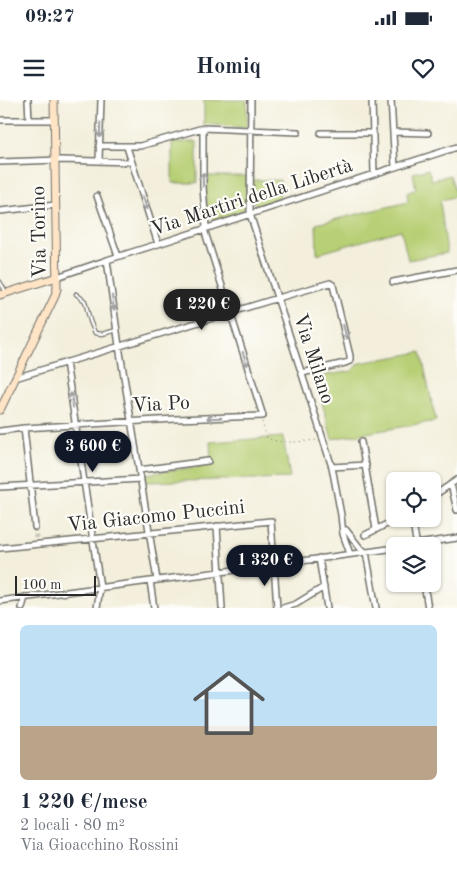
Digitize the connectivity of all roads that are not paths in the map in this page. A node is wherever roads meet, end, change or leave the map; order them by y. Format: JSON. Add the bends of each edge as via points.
{"nodes":[{"id":1,"x":28,"y":100,"type":"edge"},
{"id":2,"x":54,"y":100,"type":"edge"},
{"id":3,"x":101,"y":100,"type":"edge"},
{"id":4,"x":250,"y":100,"type":"edge"},
{"id":5,"x":372,"y":100,"type":"edge"},
{"id":6,"x":391,"y":100,"type":"edge"},
{"id":7,"x":0,"y":120,"type":"edge"},
{"id":8,"x":29,"y":120,"type":"junction"},
{"id":9,"x":54,"y":120,"type":"junction"},
{"id":10,"x":203,"y":128,"type":"junction"},
{"id":11,"x":250,"y":130,"type":"junction"},
{"id":12,"x":298,"y":132,"type":"dead end"},
{"id":13,"x":393,"y":132,"type":"junction"},
{"id":14,"x":321,"y":133,"type":"dead end"},
{"id":15,"x":373,"y":133,"type":"junction"},
{"id":16,"x":428,"y":133,"type":"dead end"},
{"id":17,"x":100,"y":146,"type":"junction"},
{"id":18,"x":127,"y":147,"type":"junction"},
{"id":19,"x":457,"y":147,"type":"edge"},
{"id":20,"x":55,"y":160,"type":"junction"},
{"id":21,"x":99,"y":160,"type":"junction"},
{"id":22,"x":0,"y":162,"type":"edge"},
{"id":23,"x":131,"y":162,"type":"junction"},
{"id":24,"x":396,"y":167,"type":"junction"},
{"id":25,"x":374,"y":174,"type":"junction"},
{"id":26,"x":97,"y":196,"type":"dead end"},
{"id":27,"x":56,"y":204,"type":"junction"},
{"id":28,"x":0,"y":211,"type":"edge"},
{"id":29,"x":250,"y":214,"type":"junction"},
{"id":30,"x":205,"y":229,"type":"junction"},
{"id":31,"x":158,"y":244,"type":"junction"},
{"id":32,"x":118,"y":256,"type":"junction"},
{"id":33,"x":107,"y":260,"type":"junction"},
{"id":34,"x":457,"y":270,"type":"edge"},
{"id":35,"x":57,"y":277,"type":"junction"},
{"id":36,"x":0,"y":282,"type":"edge"},
{"id":37,"x":393,"y":282,"type":"dead end"},
{"id":38,"x":3,"y":294,"type":"edge"},
{"id":39,"x":76,"y":294,"type":"dead end"},
{"id":40,"x":278,"y":298,"type":"junction"},
{"id":41,"x":230,"y":312,"type":"junction"},
{"id":42,"x":117,"y":330,"type":"junction"},
{"id":43,"x":119,"y":346,"type":"junction"},
{"id":44,"x":66,"y":362,"type":"junction"},
{"id":45,"x":302,"y":374,"type":"junction"},
{"id":46,"x":15,"y":378,"type":"junction"},
{"id":47,"x":0,"y":410,"type":"edge"},
{"id":48,"x":132,"y":422,"type":"junction"},
{"id":49,"x":76,"y":425,"type":"junction"},
{"id":50,"x":24,"y":428,"type":"junction"},
{"id":51,"x":0,"y":431,"type":"edge"},
{"id":52,"x":361,"y":442,"type":"dead end"},
{"id":53,"x":208,"y":461,"type":"dead end"},
{"id":54,"x":366,"y":464,"type":"junction"},
{"id":55,"x":332,"y":467,"type":"junction"},
{"id":56,"x":139,"y":470,"type":"junction"},
{"id":57,"x":141,"y":479,"type":"junction"},
{"id":58,"x":457,"y":480,"type":"edge"},
{"id":59,"x":84,"y":483,"type":"junction"},
{"id":60,"x":451,"y":484,"type":"junction"},
{"id":61,"x":31,"y":486,"type":"junction"},
{"id":62,"x":0,"y":488,"type":"edge"},
{"id":63,"x":441,"y":491,"type":"edge"},
{"id":64,"x":457,"y":510,"type":"edge"},
{"id":65,"x":341,"y":515,"type":"junction"},
{"id":66,"x":386,"y":525,"type":"edge"},
{"id":67,"x":217,"y":526,"type":"junction"},
{"id":68,"x":35,"y":527,"type":"tunnel mouth"},
{"id":69,"x":346,"y":530,"type":"junction"},
{"id":70,"x":376,"y":530,"type":"junction"},
{"id":71,"x":149,"y":532,"type":"junction"},
{"id":72,"x":365,"y":535,"type":"dead end"},
{"id":73,"x":457,"y":538,"type":"edge"},
{"id":74,"x":92,"y":539,"type":"junction"},
{"id":75,"x":345,"y":541,"type":"junction"},
{"id":76,"x":441,"y":541,"type":"edge"},
{"id":77,"x":0,"y":548,"type":"edge"},
{"id":78,"x":386,"y":549,"type":"edge"},
{"id":79,"x":366,"y":552,"type":"junction"},
{"id":80,"x":353,"y":554,"type":"junction"},
{"id":81,"x":339,"y":555,"type":"junction"},
{"id":82,"x":319,"y":558,"type":"junction"},
{"id":83,"x":274,"y":565,"type":"junction"},
{"id":84,"x":219,"y":572,"type":"junction"},
{"id":85,"x":157,"y":580,"type":"junction"},
{"id":86,"x":150,"y":581,"type":"junction"},
{"id":87,"x":100,"y":587,"type":"junction"},
{"id":88,"x":324,"y":587,"type":"junction"},
{"id":89,"x":425,"y":592,"type":"edge"},
{"id":90,"x":25,"y":597,"type":"junction"},
{"id":91,"x":0,"y":601,"type":"edge"},
{"id":92,"x":22,"y":608,"type":"edge"},
{"id":93,"x":98,"y":608,"type":"edge"},
{"id":94,"x":154,"y":608,"type":"edge"},
{"id":95,"x":222,"y":608,"type":"edge"},
{"id":96,"x":277,"y":608,"type":"edge"},
{"id":97,"x":283,"y":608,"type":"edge"},
{"id":98,"x":327,"y":608,"type":"edge"},
{"id":99,"x":376,"y":608,"type":"edge"},
{"id":100,"x":428,"y":608,"type":"edge"}],
"edges":[{"from":1,"to":8,"type":"street"},
{"from":2,"to":9,"type":"main road","name":"Via Torino"},
{"from":3,"to":17,"type":"street","one_way":true},
{"from":4,"to":11,"type":"street","name":"Via Milano"},
{"from":5,"to":15,"type":"street"},
{"from":6,"to":13,"type":"street"},
{"from":7,"to":8,"type":"street"},
{"from":8,"to":9,"type":"street"},
{"from":9,"to":20,"type":"main road","name":"Via Torino"},
{"from":10,"to":11,"type":"street"},
{"from":10,"to":18,"type":"street"},
{"from":30,"to":10,"type":"street","one_way":true},
{"from":11,"to":12,"type":"street"},
{"from":11,"to":29,"type":"street","name":"Via Milano"},
{"from":13,"to":16,"type":"street"},
{"from":13,"to":24,"type":"street"},
{"from":14,"to":15,"type":"street"},
{"from":15,"to":25,"type":"street"},
{"from":17,"to":18,"type":"street"},
{"from":17,"to":21,"type":"street"},
{"from":18,"to":23,"type":"street"},
{"from":19,"to":24,"type":"street","name":"Via Martiri della Libertà"},
{"from":20,"to":21,"type":"street"},
{"from":20,"to":22,"type":"street"},
{"from":20,"to":27,"type":"main road","name":"Via Torino"},
{"from":21,"to":23,"type":"street"},
{"from":23,"to":31,"type":"street","one_way":true},
{"from":24,"to":25,"type":"street","name":"Via Martiri della Libertà"},
{"from":25,"to":29,"type":"street","name":"Via Martiri della Libertà"},
{"from":26,"to":32,"type":"street"},
{"from":27,"to":28,"type":"street"},
{"from":27,"to":35,"type":"main road","name":"Via Torino"},
{"from":29,"to":30,"type":"street","name":"Via Martiri della Libertà"},
{"from":29,"to":40,"type":"street","name":"Via Milano"},
{"from":30,"to":31,"type":"street","name":"Via Martiri della Libertà"},
{"from":30,"to":41,"type":"street"},
{"from":31,"to":32,"type":"street","name":"Via Martiri della Libertà"},
{"from":32,"to":33,"type":"street","name":"Via Martiri della Libertà"},
{"from":33,"to":35,"type":"street","name":"Via Martiri della Libertà"},
{"from":33,"to":42,"type":"street","one_way":true},
{"from":34,"to":37,"type":"street"},
{"from":35,"to":38,"type":"main road"},
{"from":35,"to":46,"type":"main road","name":"Via Torino","via":[[56,295]]},
{"from":36,"to":38,"type":"lane"},
{"from":39,"to":42,"type":"lane","via":[[85,301],[95,333]]},
{"from":40,"to":41,"type":"street"},
{"from":40,"to":45,"type":"street","name":"Via Milano"},
{"from":40,"to":45,"type":"street","one_way":true,"via":[[330,283],[333,285],[350,361]]},
{"from":41,"to":43,"type":"street"},
{"from":41,"to":48,"type":"street","name":"Via Po","one_way":true,"via":[[261,416]]},
{"from":42,"to":43,"type":"street"},
{"from":43,"to":44,"type":"street"},
{"from":43,"to":48,"type":"street"},
{"from":44,"to":46,"type":"street"},
{"from":49,"to":44,"type":"street","one_way":true},
{"from":45,"to":55,"type":"street","name":"Via Milano"},
{"from":46,"to":47,"type":"main road","name":"Via Torino"},
{"from":48,"to":49,"type":"street","name":"Via Po"},
{"from":48,"to":56,"type":"street"},
{"from":49,"to":50,"type":"street","name":"Via Po"},
{"from":49,"to":59,"type":"street"},
{"from":50,"to":51,"type":"street","name":"Via Po"},
{"from":50,"to":61,"type":"street"},
{"from":52,"to":54,"type":"street"},
{"from":53,"to":56,"type":"street"},
{"from":54,"to":55,"type":"street"},
{"from":54,"to":70,"type":"street"},
{"from":55,"to":65,"type":"street","name":"Via Milano"},
{"from":56,"to":57,"type":"street"},
{"from":57,"to":59,"type":"street"},
{"from":57,"to":71,"type":"street"},
{"from":58,"to":60,"type":"street"},
{"from":59,"to":61,"type":"street"},
{"from":59,"to":74,"type":"street"},
{"from":60,"to":63,"type":"street"},
{"from":60,"to":64,"type":"street"},
{"from":61,"to":62,"type":"street"},
{"from":61,"to":68,"type":"street"},
{"from":65,"to":69,"type":"street","name":"Via Milano"},
{"from":65,"to":75,"type":"street","name":"Via Milano"},
{"from":66,"to":70,"type":"street"},
{"from":67,"to":71,"type":"street","name":"Via Giacomo Puccini"},
{"from":67,"to":83,"type":"street","name":"Via Giacomo Puccini","via":[[270,521]]},
{"from":67,"to":84,"type":"street"},
{"from":69,"to":79,"type":"street"},
{"from":69,"to":80,"type":"street","name":"Via Milano"},
{"from":70,"to":72,"type":"street"},
{"from":71,"to":74,"type":"street","name":"Via Giacomo Puccini"},
{"from":71,"to":85,"type":"street"},
{"from":73,"to":76,"type":"street"},
{"from":74,"to":77,"type":"street","name":"Via Giacomo Puccini","via":[[36,541]]},
{"from":74,"to":87,"type":"street"},
{"from":75,"to":80,"type":"street","name":"Via Milano"},
{"from":75,"to":81,"type":"street"},
{"from":78,"to":79,"type":"street"},
{"from":79,"to":80,"type":"street"},
{"from":79,"to":99,"type":"street"},
{"from":80,"to":81,"type":"street"},
{"from":81,"to":82,"type":"street"},
{"from":82,"to":83,"type":"street"},
{"from":82,"to":88,"type":"street"},
{"from":83,"to":84,"type":"street"},
{"from":83,"to":96,"type":"street"},
{"from":84,"to":85,"type":"street"},
{"from":84,"to":95,"type":"street"},
{"from":85,"to":86,"type":"street"},
{"from":86,"to":87,"type":"street"},
{"from":86,"to":94,"type":"street"},
{"from":87,"to":90,"type":"street"},
{"from":87,"to":93,"type":"street"},
{"from":88,"to":97,"type":"street"},
{"from":88,"to":98,"type":"street"},
{"from":89,"to":100,"type":"street"},
{"from":90,"to":91,"type":"street"},
{"from":90,"to":92,"type":"street"}]}
